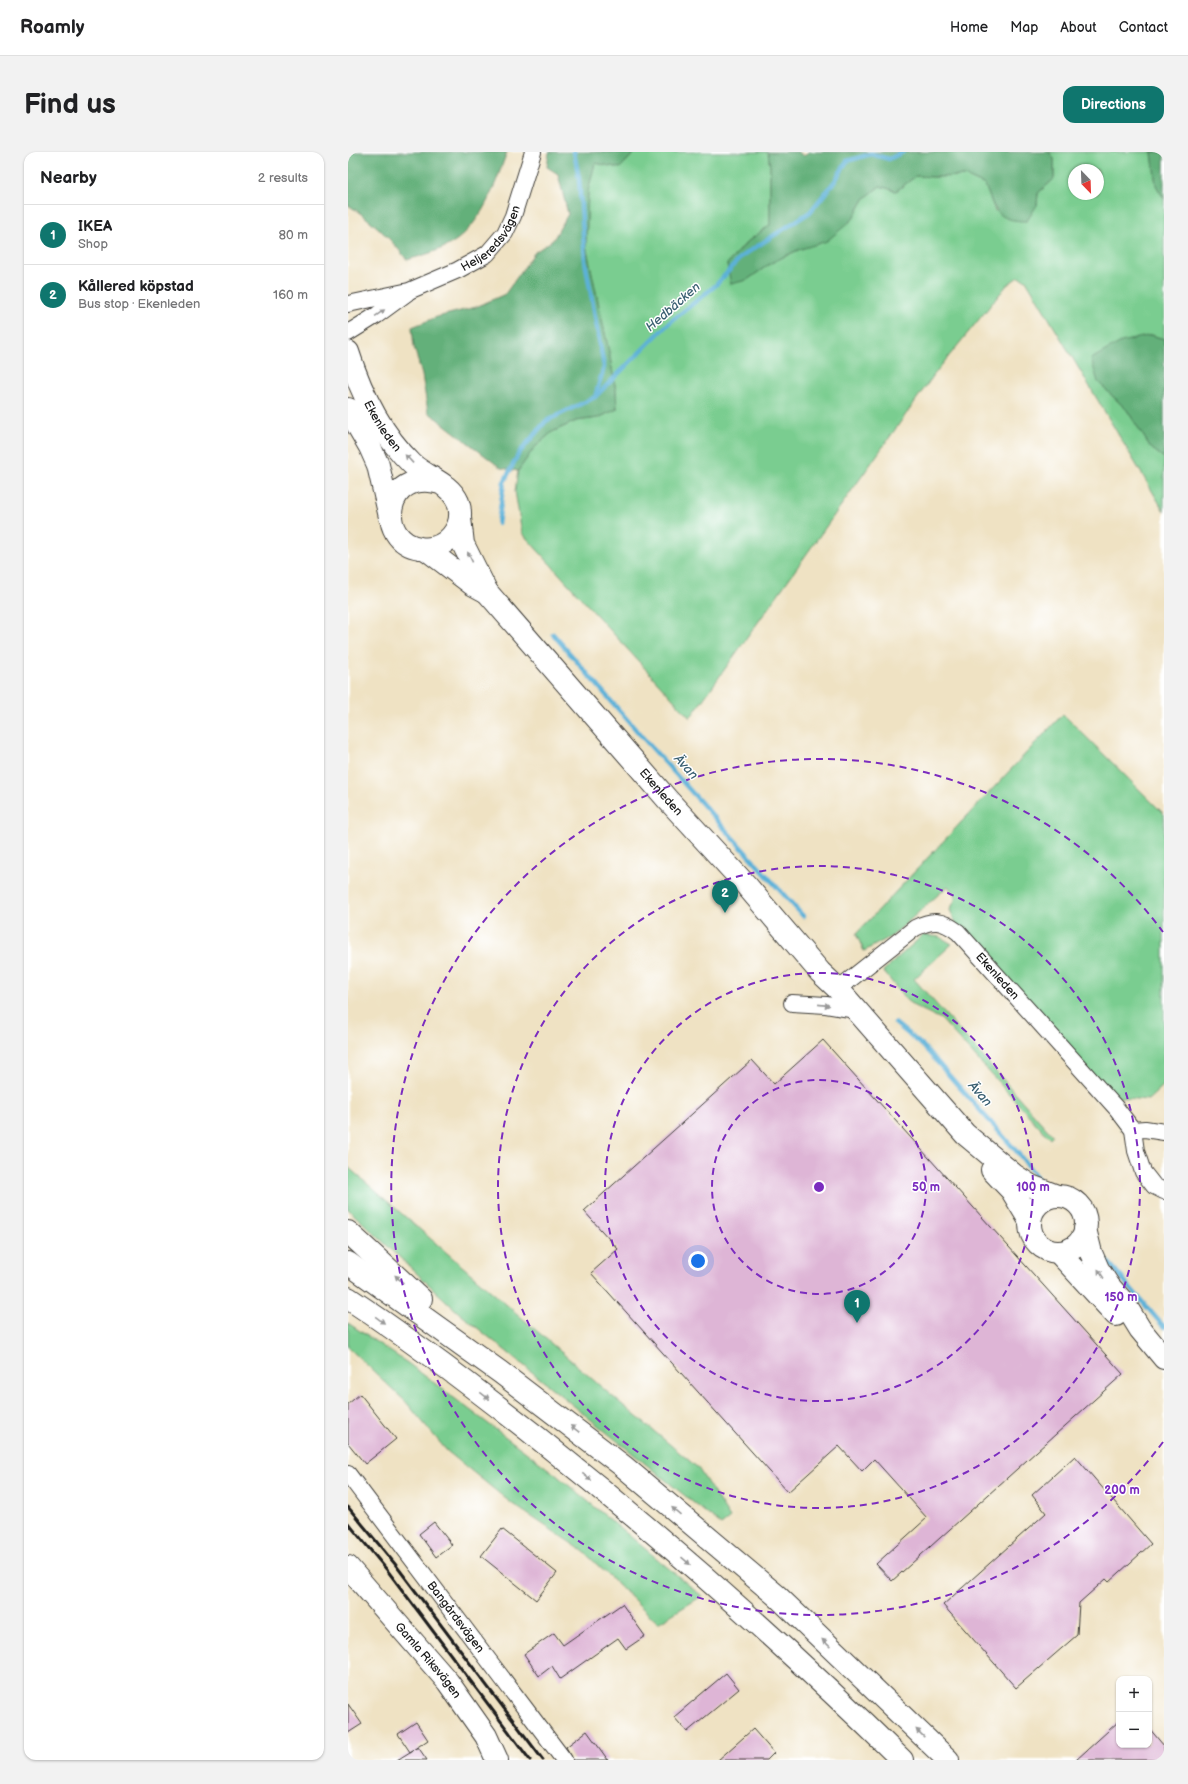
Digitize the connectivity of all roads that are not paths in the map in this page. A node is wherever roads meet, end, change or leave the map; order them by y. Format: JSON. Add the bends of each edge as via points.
{"nodes":[{"id":1,"x":533,"y":152,"type":"edge"},
{"id":2,"x":409,"y":291,"type":"junction"},
{"id":3,"x":348,"y":304,"type":"edge"},
{"id":4,"x":348,"y":333,"type":"edge"},
{"id":5,"x":348,"y":352,"type":"edge"},
{"id":6,"x":348,"y":409,"type":"edge"},
{"id":7,"x":440,"y":483,"type":"junction"},
{"id":8,"x":391,"y":518,"type":"junction"},
{"id":9,"x":460,"y":518,"type":"junction"},
{"id":10,"x":426,"y":549,"type":"junction"},
{"id":11,"x":487,"y":592,"type":"junction"},
{"id":12,"x":838,"y":989,"type":"junction"},
{"id":13,"x":792,"y":1003,"type":"dead end"},
{"id":14,"x":856,"y":1010,"type":"junction"},
{"id":15,"x":1133,"y":1130,"type":"junction"},
{"id":16,"x":1164,"y":1132,"type":"edge"},
{"id":17,"x":965,"y":1134,"type":"junction"},
{"id":18,"x":1164,"y":1191,"type":"edge"},
{"id":19,"x":1058,"y":1196,"type":"junction"},
{"id":20,"x":1030,"y":1221,"type":"junction"},
{"id":21,"x":1085,"y":1230,"type":"junction"},
{"id":22,"x":348,"y":1232,"type":"edge"},
{"id":23,"x":1058,"y":1252,"type":"junction"},
{"id":24,"x":348,"y":1263,"type":"edge"},
{"id":25,"x":348,"y":1298,"type":"edge"},
{"id":26,"x":1140,"y":1329,"type":"junction"},
{"id":27,"x":1164,"y":1358,"type":"edge"},
{"id":28,"x":500,"y":1372,"type":"junction"},
{"id":29,"x":348,"y":1474,"type":"edge"},
{"id":30,"x":348,"y":1567,"type":"edge"},
{"id":31,"x":498,"y":1760,"type":"edge"},
{"id":32,"x":564,"y":1760,"type":"edge"},
{"id":33,"x":902,"y":1760,"type":"edge"},
{"id":34,"x":948,"y":1760,"type":"edge"}],
"edges":[{"from":1,"to":2,"type":"street","name":"Heljeredsvägen","via":[[514,216],[497,244],[475,262]]},
{"from":2,"to":3,"type":"street","name":"Heljeredsvägen"},
{"from":4,"to":2,"type":"street","name":"Heljeredsvägen","one_way":true,"via":[[378,315]]},
{"from":7,"to":5,"type":"main road","name":"Ekenleden","one_way":true,"via":[[412,464],[395,445],[372,411],[356,378]]},
{"from":6,"to":8,"type":"main road","name":"Ekenleden","via":[[378,466]]},
{"from":7,"to":8,"type":"main road","via":[[419,480],[409,484],[395,498]]},
{"from":7,"to":9,"type":"main road","via":[[453,494],[460,510]]},
{"from":8,"to":10,"type":"main road","via":[[393,528],[406,544]]},
{"from":9,"to":10,"type":"main road","via":[[452,537],[436,548]]},
{"from":11,"to":9,"type":"main road","name":"Ekenleden","one_way":true,"via":[[463,544]]},
{"from":10,"to":11,"type":"main road","name":"Ekenleden","via":[[472,584]]},
{"from":11,"to":12,"type":"main road","name":"Ekenleden","via":[[667,799],[746,885],[820,972]]},
{"from":12,"to":14,"type":"main road","name":"Ekenleden"},
{"from":12,"to":15,"type":"street","name":"Ekenleden","via":[[915,928],[937,921],[947,924],[972,947]]},
{"from":13,"to":14,"type":"street","one_way":true},
{"from":14,"to":17,"type":"main road","name":"Ekenleden"},
{"from":15,"to":16,"type":"street"},
{"from":15,"to":18,"type":"street","via":[[1143,1172],[1154,1186]]},
{"from":17,"to":19,"type":"main road","name":"Ekenleden","via":[[1014,1175],[1031,1186]]},
{"from":17,"to":20,"type":"main road","name":"Ekenleden","via":[[980,1158],[1012,1191]]},
{"from":19,"to":20,"type":"main road","via":[[1049,1197],[1036,1206]]},
{"from":19,"to":21,"type":"main road","name":"Ekenleden","via":[[1066,1197],[1079,1206],[1086,1221]]},
{"from":20,"to":23,"type":"main road","name":"Ekenleden","via":[[1034,1240],[1047,1250]]},
{"from":21,"to":23,"type":"main road","via":[[1073,1248]]},
{"from":26,"to":21,"type":"main road","name":"Ekenleden","one_way":true,"via":[[1098,1269]]},
{"from":28,"to":22,"type":"main road","one_way":true},
{"from":23,"to":26,"type":"main road","name":"Ekenleden","via":[[1116,1315]]},
{"from":24,"to":28,"type":"main road"},
{"from":25,"to":33,"type":"main road","one_way":true,"via":[[481,1393],[606,1492],[752,1618]]},
{"from":26,"to":27,"type":"main road","name":"Ekenleden"},
{"from":34,"to":28,"type":"main road","one_way":true,"via":[[771,1591],[623,1466]]},
{"from":29,"to":32,"type":"street","name":"Bangårdsvägen"},
{"from":30,"to":31,"type":"main road","name":"Gamla Riksvägen","via":[[448,1682],[486,1736]]}]}
